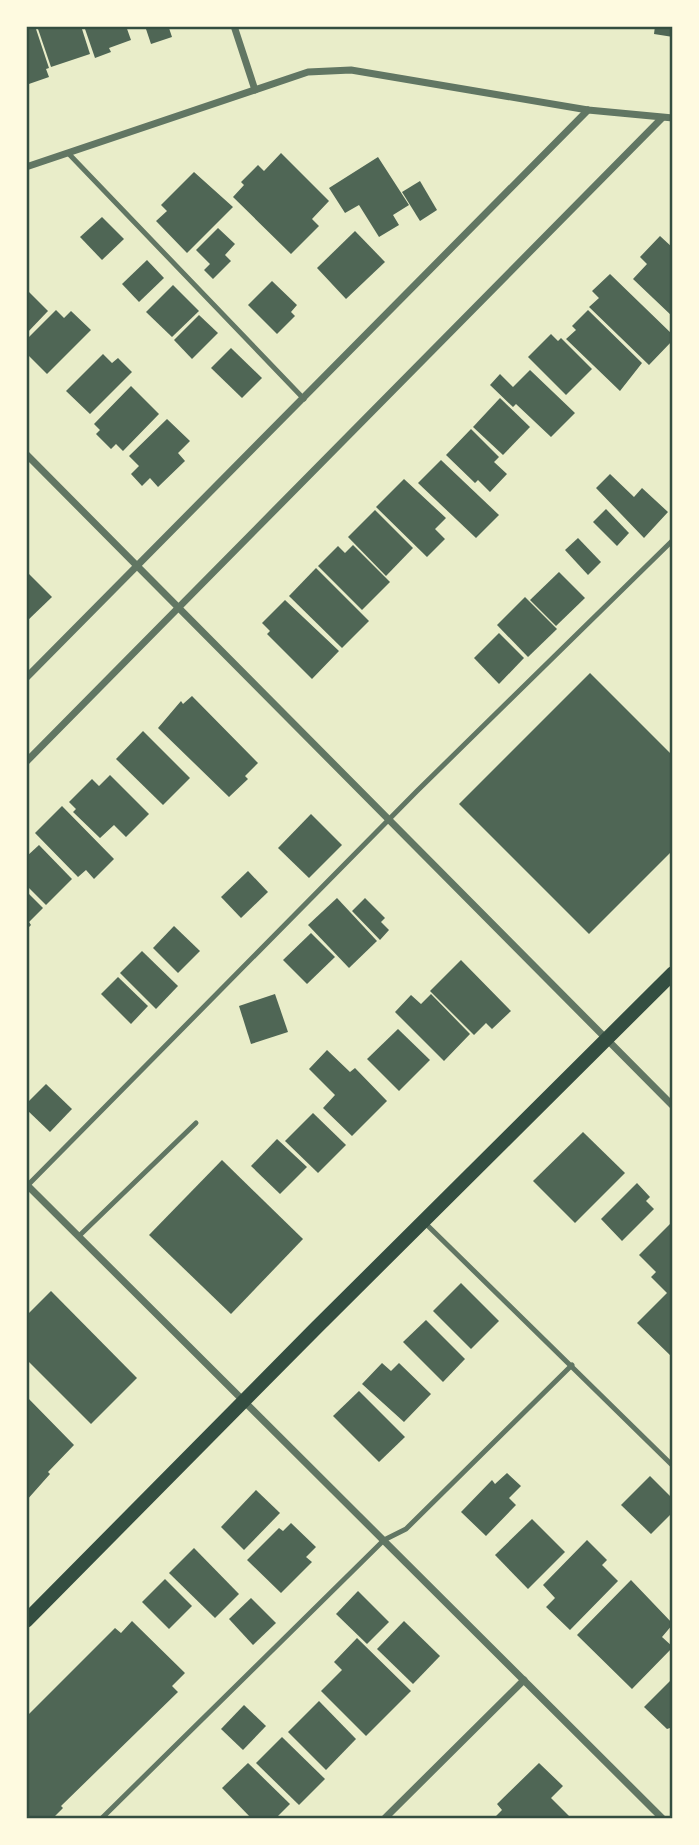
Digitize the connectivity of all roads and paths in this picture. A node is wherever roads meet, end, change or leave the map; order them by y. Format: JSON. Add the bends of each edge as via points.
{"nodes":[{"id":1,"x":234,"y":26,"type":"edge"},
{"id":2,"x":255,"y":90,"type":"junction"},
{"id":3,"x":588,"y":110,"type":"junction"},
{"id":4,"x":662,"y":118,"type":"junction"},
{"id":5,"x":673,"y":118,"type":"edge"},
{"id":6,"x":68,"y":153,"type":"junction"},
{"id":7,"x":26,"y":167,"type":"edge"},
{"id":8,"x":304,"y":399,"type":"junction"},
{"id":9,"x":26,"y":454,"type":"edge"},
{"id":10,"x":673,"y":540,"type":"edge"},
{"id":11,"x":138,"y":567,"type":"junction"},
{"id":12,"x":179,"y":610,"type":"junction"},
{"id":13,"x":26,"y":678,"type":"edge"},
{"id":14,"x":26,"y":762,"type":"edge"},
{"id":15,"x":390,"y":819,"type":"junction"},
{"id":16,"x":673,"y":973,"type":"edge"},
{"id":17,"x":607,"y":1040,"type":"junction"},
{"id":18,"x":673,"y":1106,"type":"edge"},
{"id":19,"x":196,"y":1122,"type":"dead end"},
{"id":20,"x":27,"y":1185,"type":"edge"},
{"id":21,"x":423,"y":1222,"type":"junction"},
{"id":22,"x":79,"y":1236,"type":"junction"},
{"id":23,"x":572,"y":1365,"type":"junction"},
{"id":24,"x":245,"y":1401,"type":"junction"},
{"id":25,"x":673,"y":1466,"type":"edge"},
{"id":26,"x":384,"y":1540,"type":"junction"},
{"id":27,"x":26,"y":1621,"type":"edge"},
{"id":28,"x":524,"y":1680,"type":"junction"},
{"id":29,"x":102,"y":1819,"type":"edge"},
{"id":30,"x":384,"y":1819,"type":"edge"},
{"id":31,"x":663,"y":1819,"type":"edge"}],
"edges":[{"from":1,"to":2,"type":"street"},
{"from":2,"to":3,"type":"street","via":[[308,72],[351,70]]},
{"from":2,"to":6,"type":"street"},
{"from":3,"to":4,"type":"street"},
{"from":3,"to":8,"type":"street"},
{"from":4,"to":5,"type":"street"},
{"from":4,"to":12,"type":"street"},
{"from":6,"to":7,"type":"street"},
{"from":6,"to":8,"type":"lane"},
{"from":8,"to":11,"type":"street"},
{"from":9,"to":11,"type":"street"},
{"from":10,"to":15,"type":"lane"},
{"from":11,"to":12,"type":"street"},
{"from":11,"to":13,"type":"street"},
{"from":12,"to":14,"type":"street"},
{"from":12,"to":15,"type":"street"},
{"from":15,"to":17,"type":"street"},
{"from":15,"to":20,"type":"lane"},
{"from":16,"to":17,"type":"main road"},
{"from":17,"to":18,"type":"street"},
{"from":17,"to":21,"type":"main road"},
{"from":19,"to":22,"type":"lane"},
{"from":20,"to":22,"type":"street"},
{"from":21,"to":23,"type":"lane"},
{"from":21,"to":24,"type":"main road"},
{"from":22,"to":24,"type":"street"},
{"from":23,"to":25,"type":"lane"},
{"from":23,"to":26,"type":"lane","via":[[406,1529]]},
{"from":24,"to":26,"type":"street"},
{"from":24,"to":27,"type":"main road"},
{"from":26,"to":28,"type":"street"},
{"from":26,"to":29,"type":"lane"},
{"from":28,"to":30,"type":"street"},
{"from":28,"to":31,"type":"street"}]}
